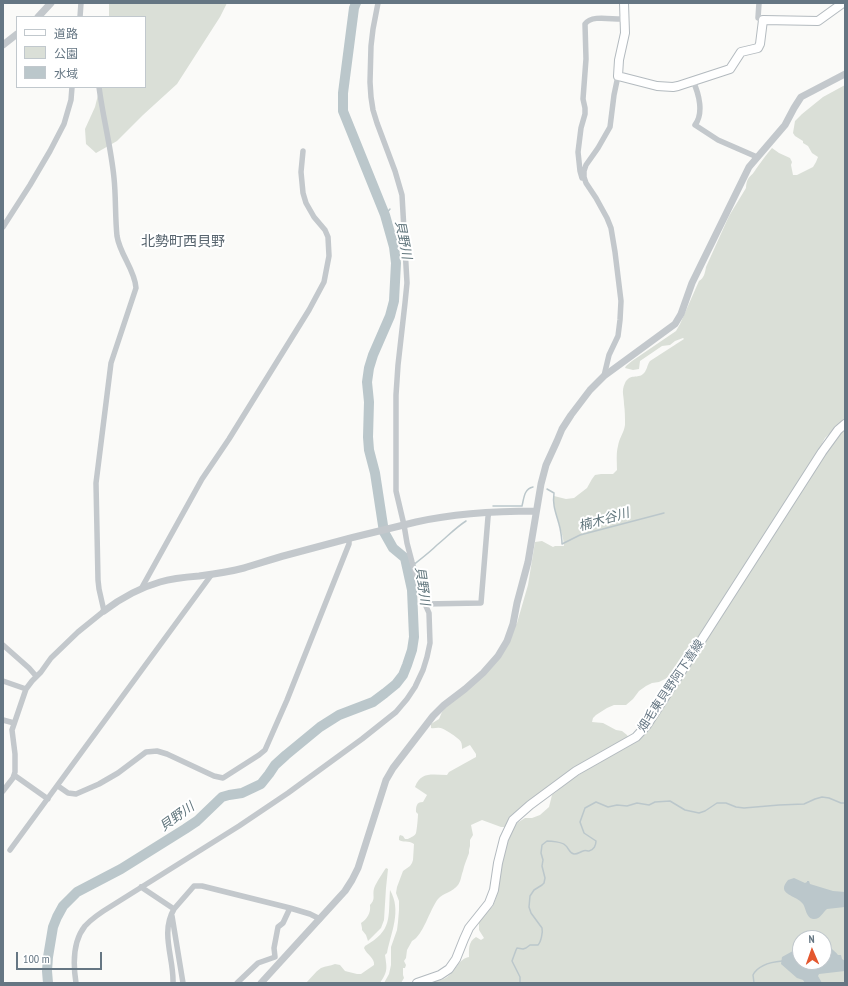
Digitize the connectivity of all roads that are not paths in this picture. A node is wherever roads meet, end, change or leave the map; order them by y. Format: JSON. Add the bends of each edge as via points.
{"nodes":[{"id":1,"x":51,"y":3,"type":"edge"},
{"id":2,"x":378,"y":3,"type":"edge"},
{"id":3,"x":624,"y":3,"type":"edge"},
{"id":4,"x":759,"y":3,"type":"edge"},
{"id":5,"x":843,"y":3,"type":"edge"},
{"id":6,"x":81,"y":6,"type":"edge"},
{"id":7,"x":39,"y":16,"type":"edge"},
{"id":8,"x":80,"y":16,"type":"edge"},
{"id":9,"x":84,"y":16,"type":"edge"},
{"id":10,"x":624,"y":19,"type":"junction"},
{"id":11,"x":763,"y":20,"type":"junction"},
{"id":12,"x":16,"y":35,"type":"edge"},
{"id":13,"x":3,"y":45,"type":"edge"},
{"id":14,"x":845,"y":74,"type":"edge"},
{"id":15,"x":618,"y":76,"type":"junction"},
{"id":16,"x":693,"y":81,"type":"junction"},
{"id":17,"x":72,"y":88,"type":"edge"},
{"id":18,"x":99,"y":88,"type":"edge"},
{"id":19,"x":303,"y":151,"type":"dead end"},
{"id":20,"x":757,"y":157,"type":"junction"},
{"id":21,"x":586,"y":183,"type":"junction"},
{"id":22,"x":3,"y":227,"type":"edge"},
{"id":23,"x":604,"y":376,"type":"junction"},
{"id":24,"x":845,"y":424,"type":"edge"},
{"id":25,"x":536,"y":511,"type":"junction"},
{"id":26,"x":489,"y":512,"type":"junction"},
{"id":27,"x":403,"y":526,"type":"junction"},
{"id":28,"x":349,"y":538,"type":"junction"},
{"id":29,"x":212,"y":574,"type":"junction"},
{"id":30,"x":142,"y":589,"type":"junction"},
{"id":31,"x":425,"y":604,"type":"junction"},
{"id":32,"x":104,"y":611,"type":"junction"},
{"id":33,"x":3,"y":645,"type":"edge"},
{"id":34,"x":36,"y":676,"type":"junction"},
{"id":35,"x":3,"y":681,"type":"edge"},
{"id":36,"x":26,"y":689,"type":"junction"},
{"id":37,"x":3,"y":720,"type":"edge"},
{"id":38,"x":14,"y":723,"type":"junction"},
{"id":39,"x":14,"y":775,"type":"junction"},
{"id":40,"x":58,"y":786,"type":"junction"},
{"id":41,"x":3,"y":791,"type":"edge"},
{"id":42,"x":48,"y":799,"type":"junction"},
{"id":43,"x":10,"y":850,"type":"dead end"},
{"id":44,"x":141,"y":887,"type":"junction"},
{"id":45,"x":290,"y":908,"type":"junction"},
{"id":46,"x":173,"y":911,"type":"junction"},
{"id":47,"x":320,"y":919,"type":"junction"},
{"id":48,"x":76,"y":983,"type":"edge"},
{"id":49,"x":173,"y":983,"type":"edge"},
{"id":50,"x":183,"y":983,"type":"edge"},
{"id":51,"x":237,"y":983,"type":"edge"},
{"id":52,"x":261,"y":983,"type":"edge"},
{"id":53,"x":417,"y":983,"type":"edge"}],
"edges":[{"from":1,"to":7,"type":"street"},
{"from":2,"to":27,"type":"street","via":[[371,46],[371,97],[377,123],[395,171],[404,210],[407,288],[395,405],[396,491]]},
{"from":3,"to":10,"type":"main road"},
{"from":4,"to":11,"type":"street","via":[[758,18]]},
{"from":5,"to":11,"type":"main road","via":[[818,21]]},
{"from":6,"to":8,"type":"street"},
{"from":6,"to":9,"type":"street"},
{"from":10,"to":15,"type":"main road","via":[[625,33]]},
{"from":10,"to":21,"type":"street","via":[[596,18],[585,24],[585,114],[578,152],[583,180]]},
{"from":11,"to":16,"type":"main road","via":[[758,48],[741,52],[730,69]]},
{"from":12,"to":13,"type":"street"},
{"from":14,"to":20,"type":"street","via":[[801,98],[785,125]]},
{"from":15,"to":16,"type":"main road","via":[[652,85],[678,86]]},
{"from":15,"to":21,"type":"street","via":[[610,127],[586,165]]},
{"from":16,"to":20,"type":"street","via":[[700,114],[695,125],[718,140]]},
{"from":17,"to":22,"type":"street","via":[[64,124]]},
{"from":18,"to":32,"type":"street","via":[[115,179],[118,238],[136,288],[111,363],[96,483],[98,580]]},
{"from":19,"to":30,"type":"street","via":[[303,193],[306,203],[328,237],[329,256],[324,282],[310,310],[202,479]]},
{"from":20,"to":23,"type":"street","via":[[749,167],[692,282],[676,324]]},
{"from":21,"to":23,"type":"street","via":[[611,228],[621,301],[618,336]]},
{"from":23,"to":25,"type":"street","via":[[590,390],[562,429],[546,466]]},
{"from":24,"to":53,"type":"main road","name":"畑毛東貝野阿下喜線","via":[[822,452],[647,725],[636,737],[576,771],[513,820],[504,839],[489,903],[469,928],[449,969]]},
{"from":25,"to":26,"type":"street"},
{"from":25,"to":47,"type":"street","via":[[528,562],[507,641],[498,656],[483,672],[433,716],[394,768],[386,780],[358,868],[345,891]]},
{"from":26,"to":27,"type":"street"},
{"from":26,"to":31,"type":"street","via":[[482,603]]},
{"from":27,"to":28,"type":"street"},
{"from":27,"to":31,"type":"street"},
{"from":28,"to":29,"type":"street","via":[[243,568]]},
{"from":28,"to":40,"type":"street","via":[[349,544],[287,700],[265,750],[259,756],[223,778],[166,754],[157,751],[146,752],[118,773],[76,794],[68,793]]},
{"from":29,"to":30,"type":"street","via":[[161,582]]},
{"from":29,"to":40,"type":"street"},
{"from":30,"to":32,"type":"street","via":[[129,594]]},
{"from":31,"to":44,"type":"street","via":[[429,613],[430,642],[427,657],[416,687],[396,712],[288,793]]},
{"from":32,"to":34,"type":"street","via":[[78,632]]},
{"from":33,"to":34,"type":"street"},
{"from":34,"to":36,"type":"street"},
{"from":35,"to":36,"type":"street"},
{"from":36,"to":38,"type":"street"},
{"from":37,"to":38,"type":"street"},
{"from":38,"to":39,"type":"street"},
{"from":39,"to":41,"type":"street"},
{"from":39,"to":42,"type":"street"},
{"from":40,"to":42,"type":"street"},
{"from":42,"to":43,"type":"street"},
{"from":44,"to":46,"type":"street"},
{"from":44,"to":48,"type":"street","via":[[96,915],[86,925],[80,934],[74,956]]},
{"from":45,"to":46,"type":"street","via":[[194,886]]},
{"from":45,"to":47,"type":"street"},
{"from":45,"to":51,"type":"street","via":[[284,923],[278,927],[275,957],[258,963]]},
{"from":46,"to":49,"type":"street","via":[[168,926],[168,944]]},
{"from":46,"to":50,"type":"street"},
{"from":47,"to":52,"type":"street"}]}
